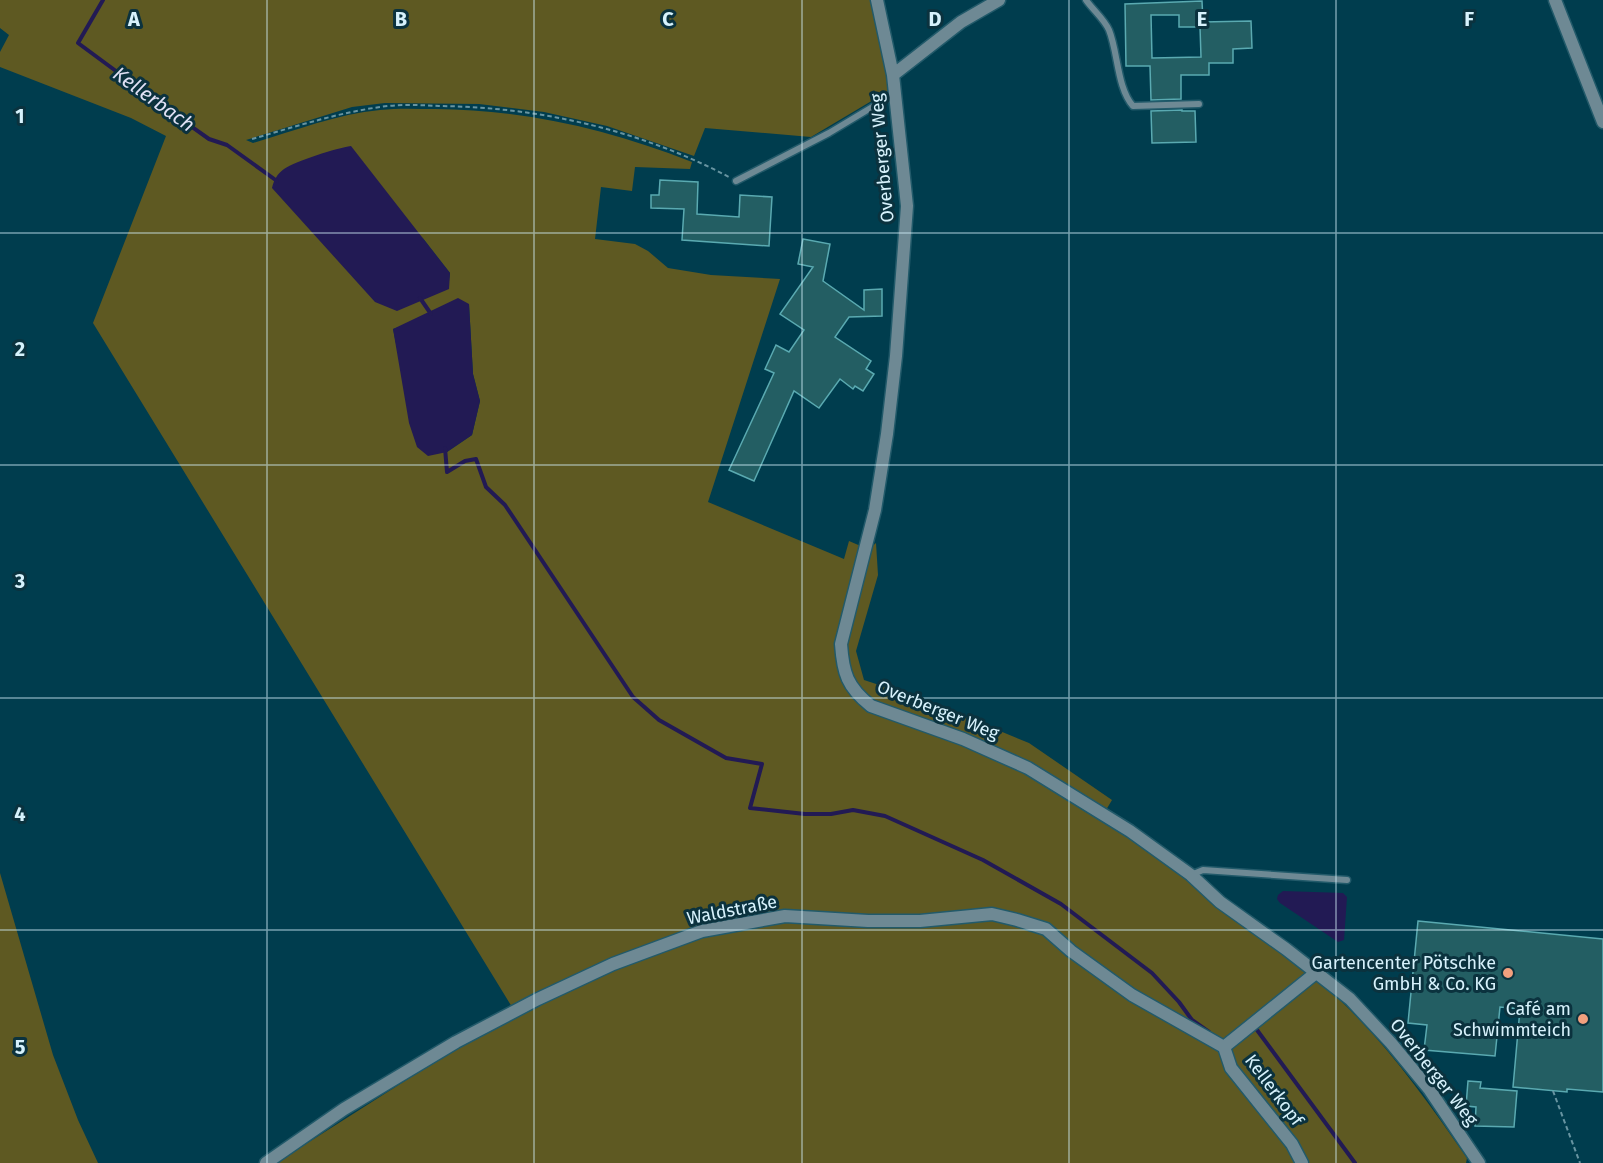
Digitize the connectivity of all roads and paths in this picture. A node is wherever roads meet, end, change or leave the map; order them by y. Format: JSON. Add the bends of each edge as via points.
{"nodes":[{"id":1,"x":878,"y":0,"type":"edge"},
{"id":2,"x":999,"y":0,"type":"edge"},
{"id":3,"x":1086,"y":0,"type":"edge"},
{"id":4,"x":1555,"y":0,"type":"edge"},
{"id":5,"x":893,"y":75,"type":"junction"},
{"id":6,"x":895,"y":94,"type":"junction"},
{"id":7,"x":1199,"y":104,"type":"dead end"},
{"id":8,"x":1603,"y":122,"type":"edge"},
{"id":9,"x":252,"y":139,"type":"dead end"},
{"id":10,"x":736,"y":181,"type":"joint"},
{"id":11,"x":1191,"y":875,"type":"junction"},
{"id":12,"x":1347,"y":880,"type":"dead end"},
{"id":13,"x":1317,"y":972,"type":"junction"},
{"id":14,"x":1224,"y":1047,"type":"junction"},
{"id":15,"x":1553,"y":1091,"type":"dead end"},
{"id":16,"x":266,"y":1163,"type":"edge"},
{"id":17,"x":1302,"y":1163,"type":"edge"},
{"id":18,"x":1479,"y":1163,"type":"edge"},
{"id":19,"x":1580,"y":1163,"type":"edge"}],
"edges":[{"from":1,"to":5,"type":"street","name":"Overberger Weg"},
{"from":2,"to":5,"type":"street","name":"Overberger Weg","via":[[961,22]]},
{"from":3,"to":7,"type":"lane","via":[[1109,30],[1133,106]]},
{"from":4,"to":8,"type":"street"},
{"from":5,"to":6,"type":"street","name":"Overberger Weg"},
{"from":6,"to":10,"type":"lane"},
{"from":6,"to":11,"type":"street","name":"Overberger Weg","via":[[907,206],[896,356],[874,510],[841,644],[849,685],[871,706],[963,739],[1028,768],[1130,831]]},
{"from":9,"to":10,"type":"path","via":[[383,106],[478,106],[544,114],[604,128],[703,163]]},
{"from":11,"to":12,"type":"lane","via":[[1203,870]]},
{"from":11,"to":13,"type":"street","name":"Overberger Weg","via":[[1220,902]]},
{"from":13,"to":14,"type":"street","name":"Kellerkopf"},
{"from":13,"to":18,"type":"street","name":"Overberger Weg","via":[[1350,999],[1391,1043],[1429,1089]]},
{"from":14,"to":16,"type":"street","name":"Waldstraße","via":[[1132,995],[1046,928],[1027,922],[992,914],[920,921],[785,916],[702,931],[612,964],[538,999],[456,1042],[344,1109]]},
{"from":14,"to":17,"type":"street","name":"Kellerkopf","via":[[1231,1068],[1292,1144]]},
{"from":15,"to":19,"type":"path"}]}
